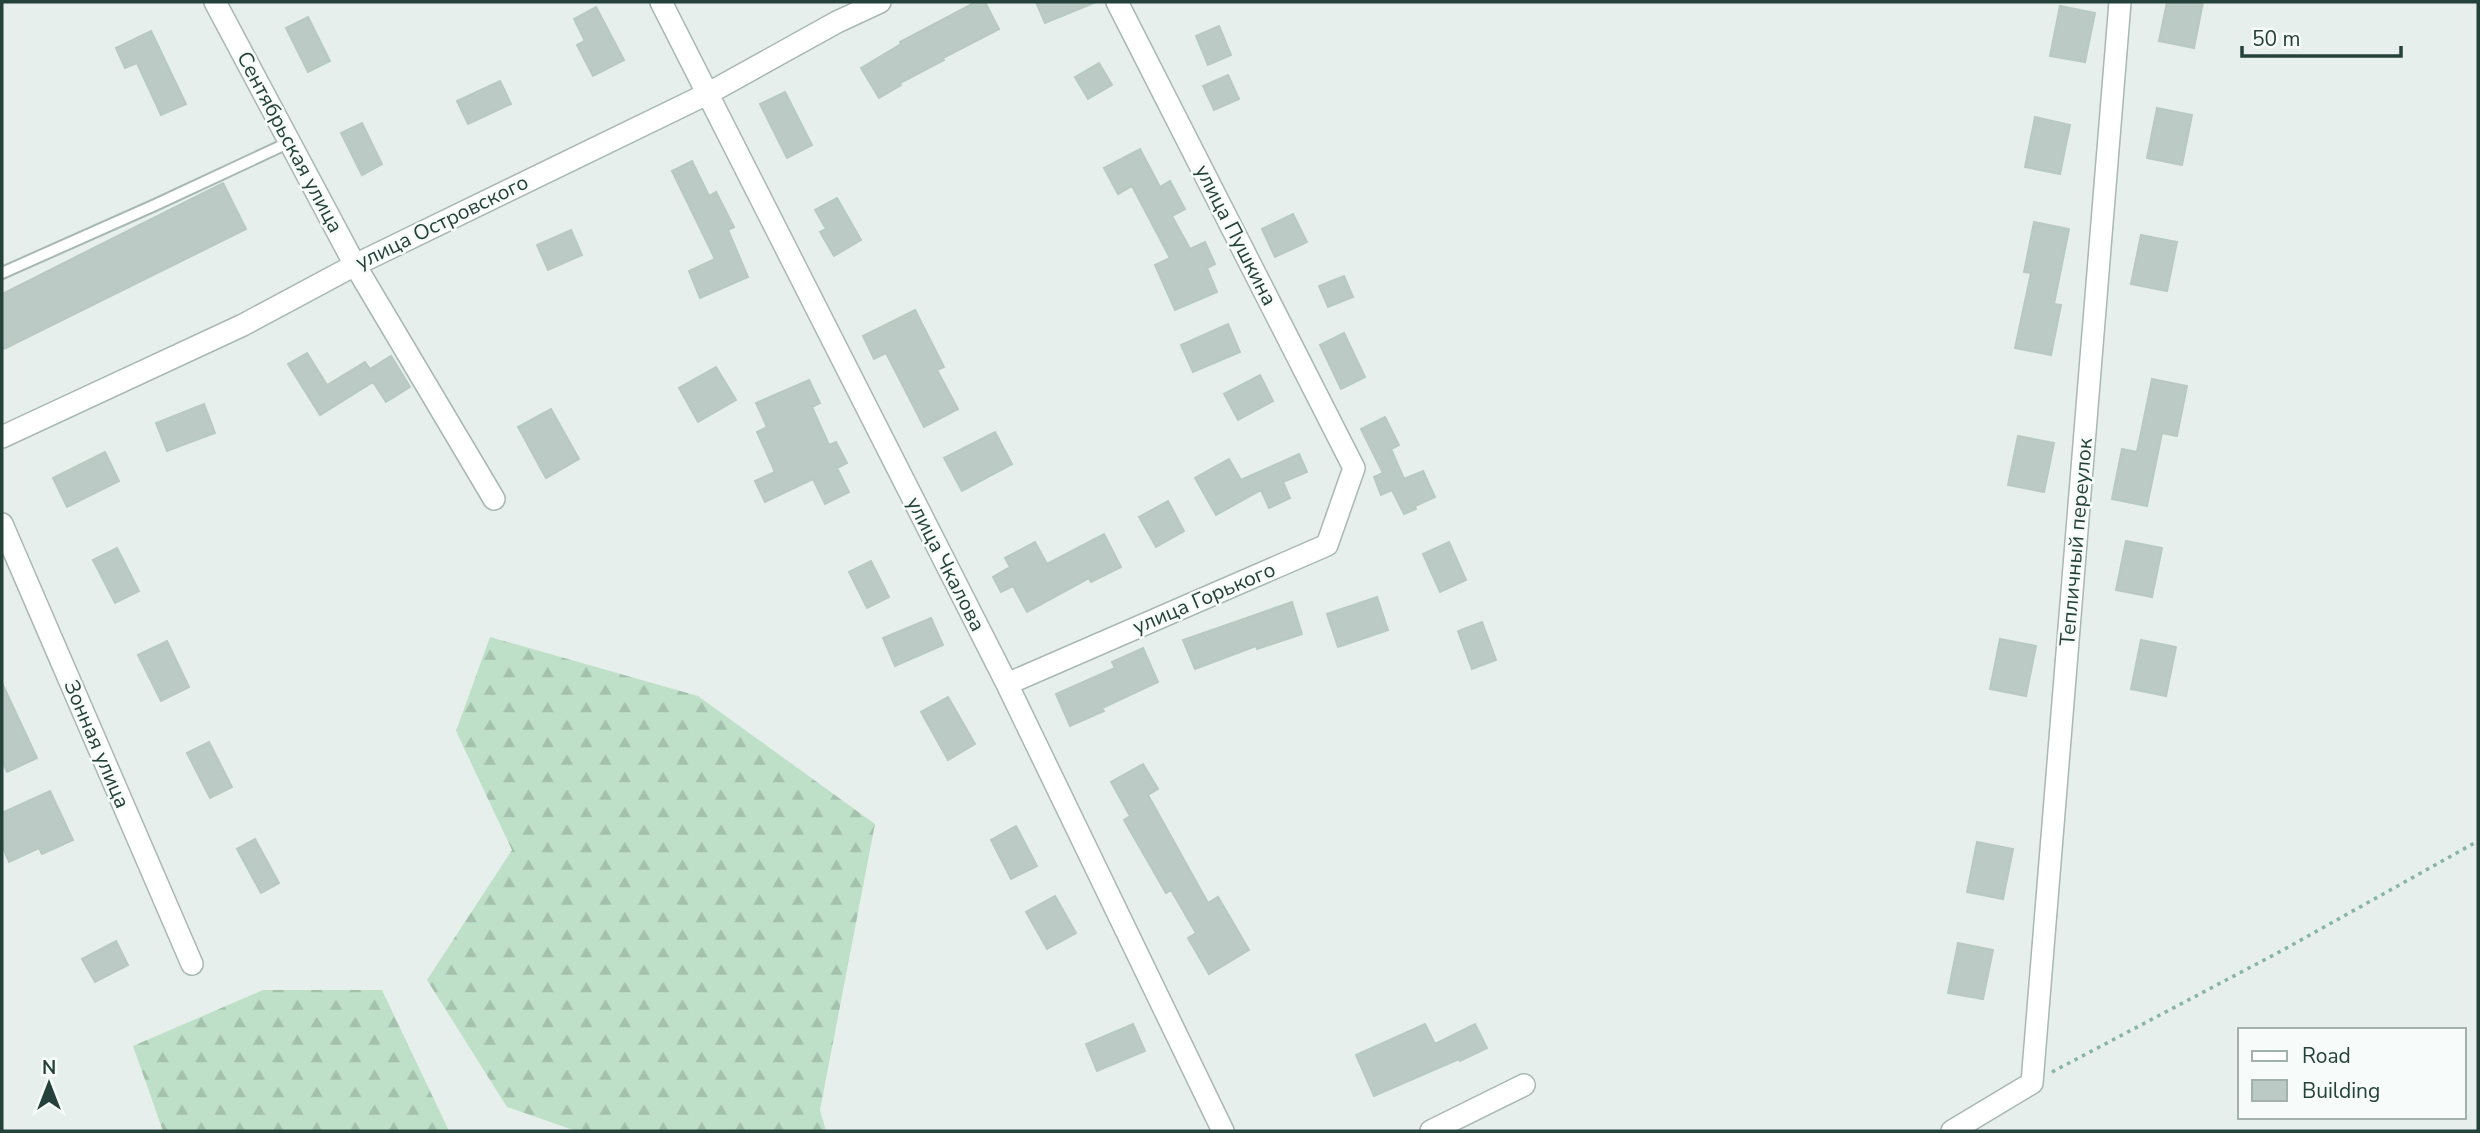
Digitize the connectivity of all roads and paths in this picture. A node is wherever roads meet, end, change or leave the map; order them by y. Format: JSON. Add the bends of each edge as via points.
{"nodes":[{"id":1,"x":215,"y":2,"type":"edge"},
{"id":2,"x":661,"y":2,"type":"edge"},
{"id":3,"x":880,"y":2,"type":"edge"},
{"id":4,"x":1117,"y":2,"type":"edge"},
{"id":5,"x":2120,"y":2,"type":"edge"},
{"id":6,"x":709,"y":93,"type":"junction"},
{"id":7,"x":289,"y":142,"type":"junction"},
{"id":8,"x":355,"y":265,"type":"junction"},
{"id":9,"x":2,"y":273,"type":"edge"},
{"id":10,"x":2,"y":437,"type":"edge"},
{"id":11,"x":1354,"y":468,"type":"joint"},
{"id":12,"x":494,"y":499,"type":"dead end"},
{"id":13,"x":2,"y":524,"type":"edge"},
{"id":14,"x":1007,"y":684,"type":"junction"},
{"id":15,"x":2478,"y":841,"type":"edge"},
{"id":16,"x":192,"y":964,"type":"dead end"},
{"id":17,"x":2032,"y":1083,"type":"junction"},
{"id":18,"x":1524,"y":1085,"type":"dead end"},
{"id":19,"x":1223,"y":1131,"type":"edge"},
{"id":20,"x":1431,"y":1131,"type":"edge"},
{"id":21,"x":1952,"y":1131,"type":"edge"}],
"edges":[{"from":1,"to":7,"type":"street","name":"Сентябрьская улица"},
{"from":2,"to":6,"type":"street","name":"улица Чкалова"},
{"from":3,"to":6,"type":"street","name":"улица Островского"},
{"from":4,"to":11,"type":"street","name":"улица Пушкина"},
{"from":5,"to":17,"type":"street","name":"Тепличный переулок"},
{"from":6,"to":8,"type":"street","name":"улица Островского"},
{"from":6,"to":14,"type":"street","name":"улица Чкалова"},
{"from":7,"to":8,"type":"street","name":"Сентябрьская улица"},
{"from":7,"to":9,"type":"lane"},
{"from":8,"to":10,"type":"street","name":"улица Островского","via":[[243,325]]},
{"from":8,"to":12,"type":"street","name":"Сентябрьская улица"},
{"from":11,"to":14,"type":"street","name":"улица Горького","via":[[1327,545]]},
{"from":13,"to":16,"type":"street","name":"Зонная улица"},
{"from":14,"to":19,"type":"street","name":"улица Чкалова"},
{"from":15,"to":17,"type":"path"},
{"from":17,"to":21,"type":"street"},
{"from":18,"to":20,"type":"street"}]}
